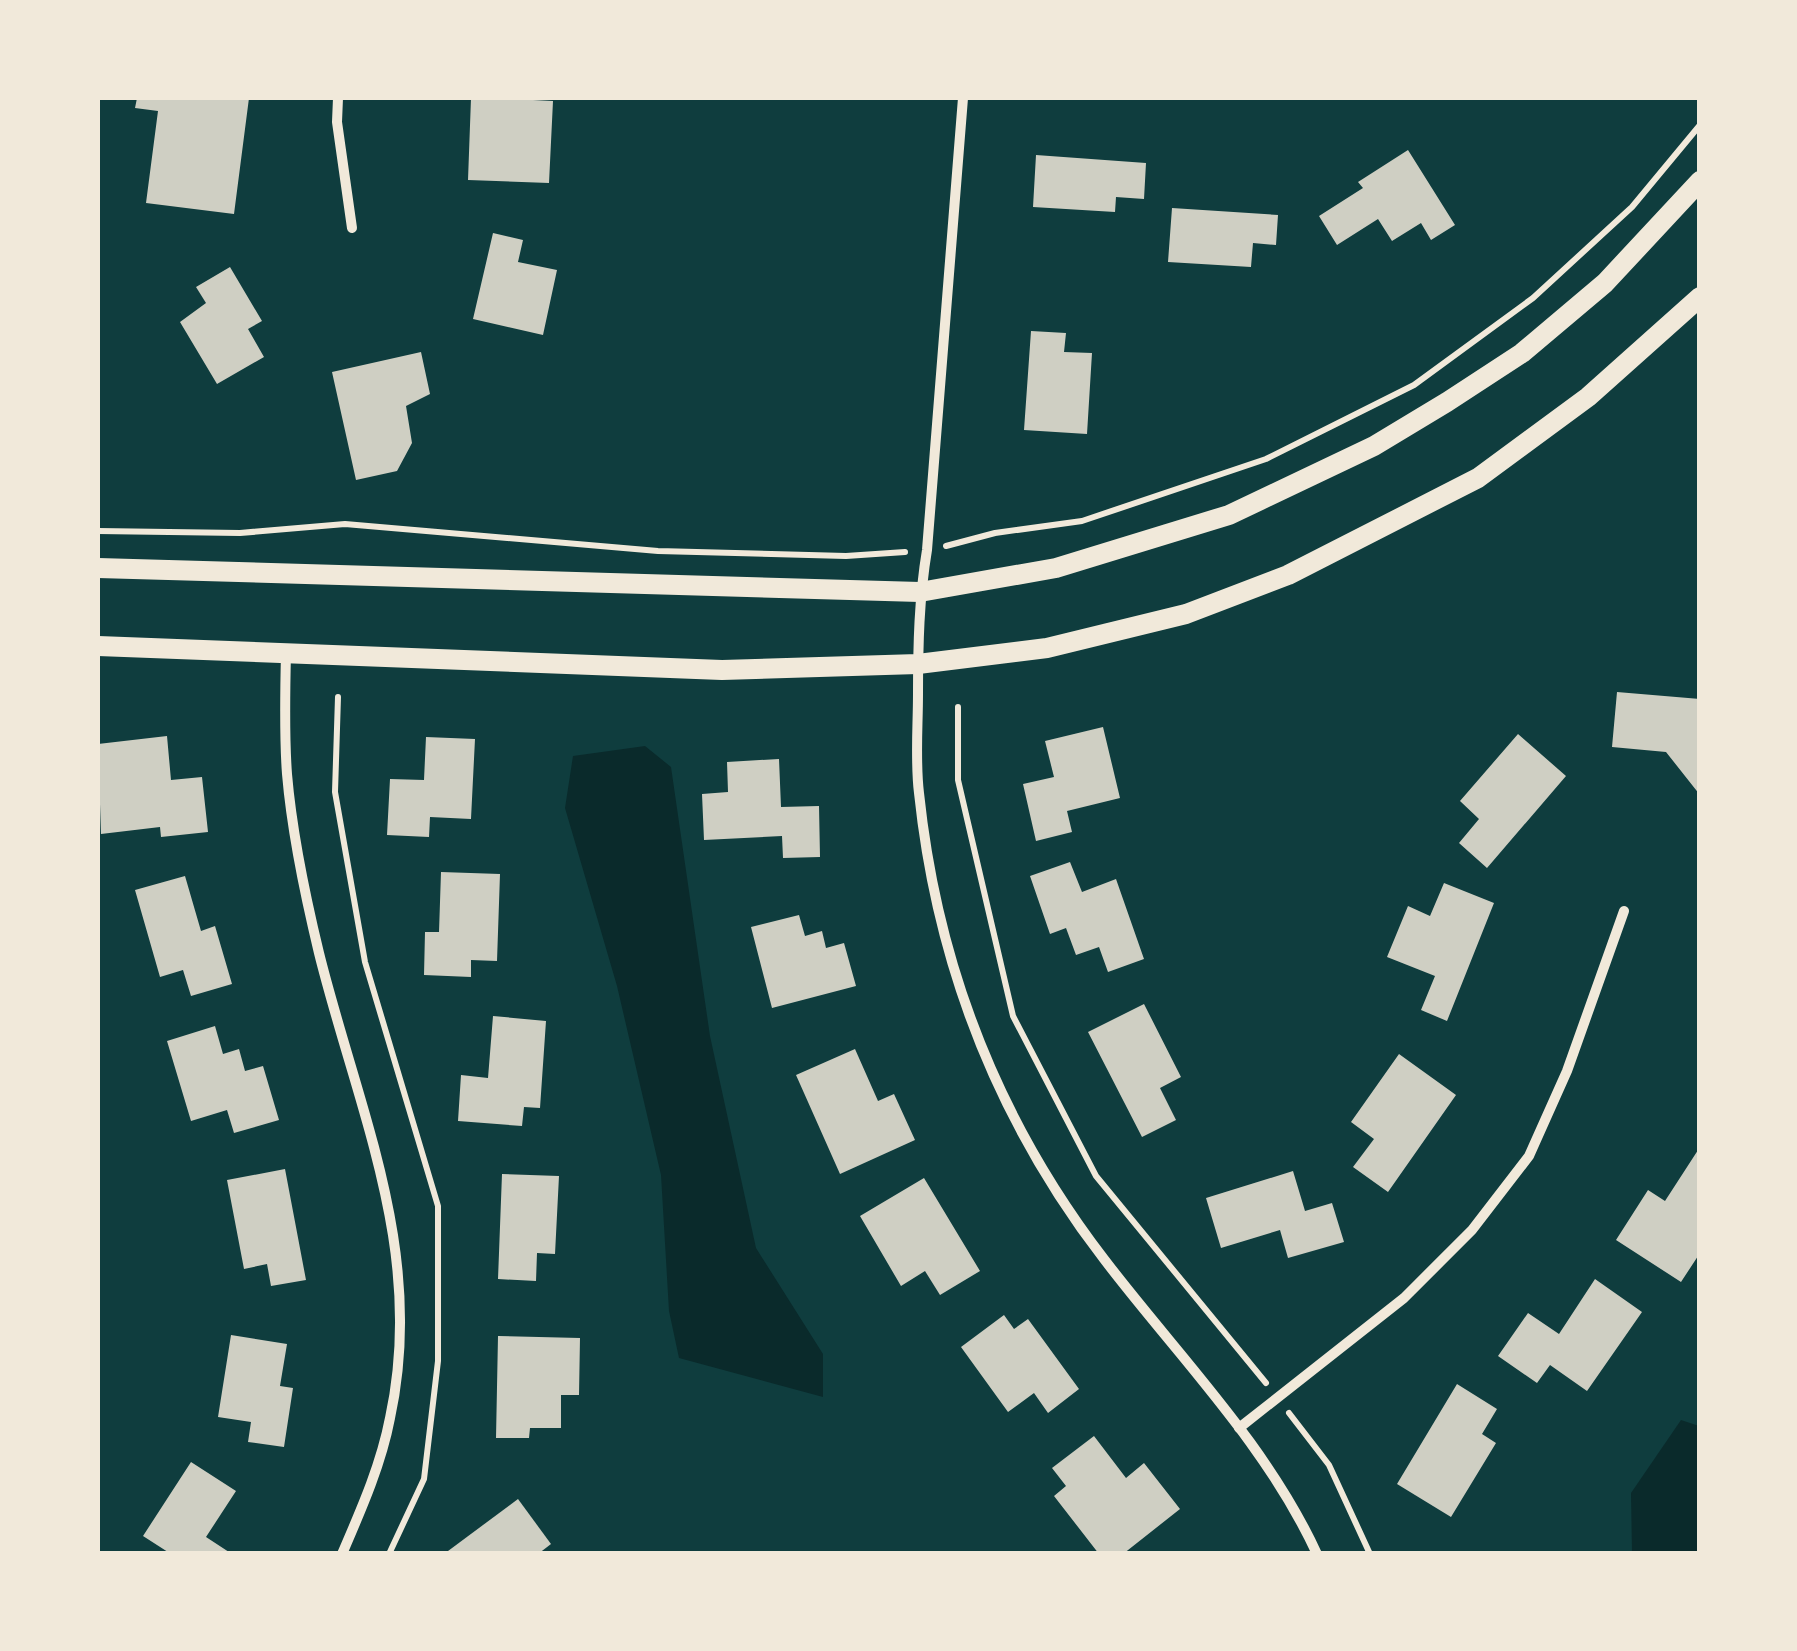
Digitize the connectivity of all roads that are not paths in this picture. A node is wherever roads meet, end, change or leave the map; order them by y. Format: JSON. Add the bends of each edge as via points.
{"nodes":[{"id":1,"x":338,"y":98,"type":"edge"},
{"id":2,"x":964,"y":98,"type":"edge"},
{"id":3,"x":1700,"y":181,"type":"edge"},
{"id":4,"x":352,"y":228,"type":"dead end"},
{"id":5,"x":1700,"y":297,"type":"edge"},
{"id":6,"x":98,"y":568,"type":"edge"},
{"id":7,"x":920,"y":592,"type":"junction"},
{"id":8,"x":98,"y":646,"type":"edge"},
{"id":9,"x":286,"y":654,"type":"junction"},
{"id":10,"x":918,"y":664,"type":"junction"},
{"id":11,"x":1624,"y":911,"type":"dead end"},
{"id":12,"x":1239,"y":1428,"type":"junction"},
{"id":13,"x":342,"y":1554,"type":"edge"},
{"id":14,"x":1317,"y":1554,"type":"edge"}],
"edges":[{"from":1,"to":4,"type":"street"},
{"from":2,"to":7,"type":"street"},
{"from":3,"to":7,"type":"main road","via":[[1605,283],[1522,353],[1374,446],[1224,516],[1056,568]]},
{"from":5,"to":10,"type":"main road","via":[[1588,397],[1478,478],[1288,575],[1186,614],[1097,636]]},
{"from":6,"to":7,"type":"main road"},
{"from":7,"to":10,"type":"street"},
{"from":8,"to":9,"type":"main road"},
{"from":9,"to":10,"type":"main road","via":[[722,670]]},
{"from":9,"to":13,"type":"street","via":[[287,774],[300,864],[396,1243],[400,1332],[390,1418]]},
{"from":10,"to":12,"type":"street","via":[[918,790],[934,890],[958,990],[997,1084],[1056,1192],[1102,1258]]},
{"from":11,"to":12,"type":"street","via":[[1529,1156],[1472,1230],[1404,1298]]},
{"from":12,"to":14,"type":"street"}]}
